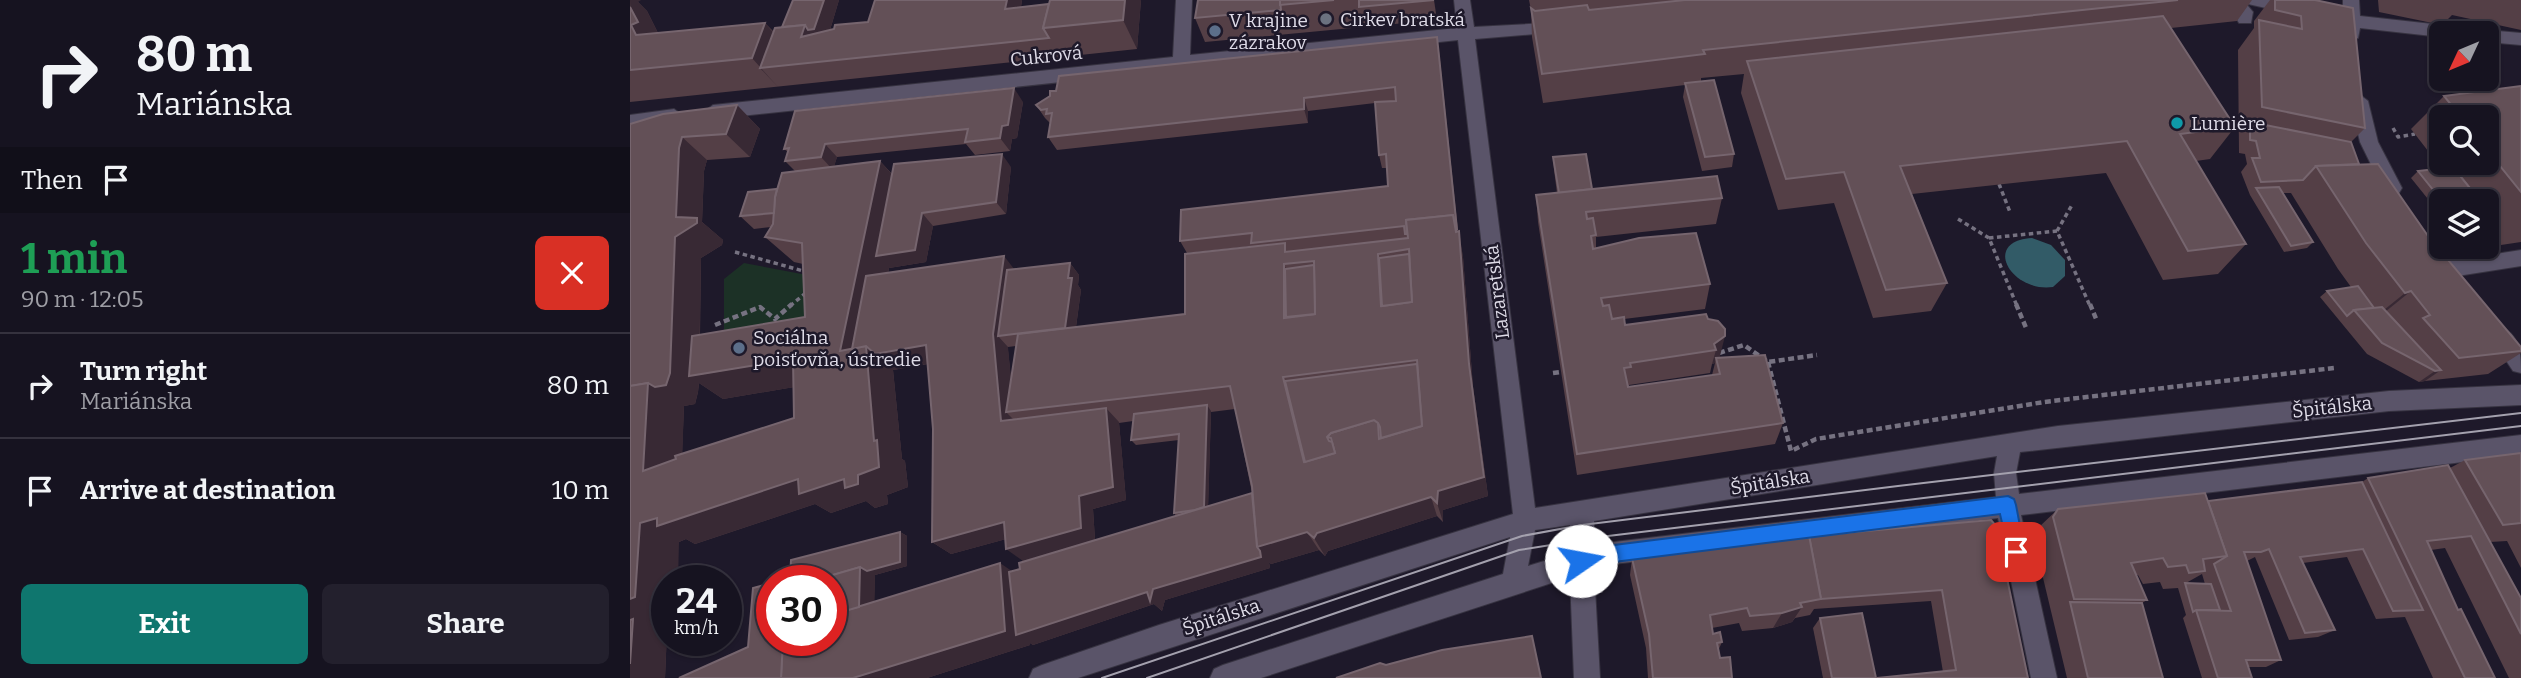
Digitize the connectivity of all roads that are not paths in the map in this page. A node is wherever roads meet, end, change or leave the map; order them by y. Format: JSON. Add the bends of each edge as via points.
{"nodes":[{"id":1,"x":1184,"y":0,"type":"edge"},
{"id":2,"x":1461,"y":0,"type":"edge"},
{"id":3,"x":2233,"y":0,"type":"edge"},
{"id":4,"x":2254,"y":0,"type":"edge"},
{"id":5,"x":2351,"y":0,"type":"edge"},
{"id":6,"x":2245,"y":19,"type":"dead end"},
{"id":7,"x":2351,"y":20,"type":"junction"},
{"id":8,"x":1580,"y":24,"type":"edge"},
{"id":9,"x":2429,"y":29,"type":"edge"},
{"id":10,"x":1466,"y":34,"type":"junction"},
{"id":11,"x":2499,"y":37,"type":"edge"},
{"id":12,"x":2521,"y":39,"type":"edge"},
{"id":13,"x":2353,"y":48,"type":"edge"},
{"id":14,"x":1181,"y":63,"type":"junction"},
{"id":15,"x":2356,"y":83,"type":"edge"},
{"id":16,"x":630,"y":122,"type":"edge"},
{"id":17,"x":2404,"y":206,"type":"edge"},
{"id":18,"x":2521,"y":258,"type":"edge"},
{"id":19,"x":2443,"y":259,"type":"edge"},
{"id":20,"x":2451,"y":269,"type":"junction"},
{"id":21,"x":2466,"y":290,"type":"edge"},
{"id":22,"x":2488,"y":321,"type":"edge"},
{"id":23,"x":2521,"y":365,"type":"edge"},
{"id":24,"x":2521,"y":395,"type":"edge"},
{"id":25,"x":2011,"y":442,"type":"junction"},
{"id":26,"x":2521,"y":445,"type":"edge"},
{"id":27,"x":2008,"y":505,"type":"junction"},
{"id":28,"x":1582,"y":511,"type":"junction"},
{"id":29,"x":1525,"y":521,"type":"junction"},
{"id":30,"x":1581,"y":561,"type":"junction"},
{"id":31,"x":1513,"y":583,"type":"junction"},
{"id":32,"x":1042,"y":678,"type":"edge"},
{"id":33,"x":1223,"y":678,"type":"edge"},
{"id":34,"x":1587,"y":678,"type":"edge"},
{"id":35,"x":2044,"y":678,"type":"edge"}],
"edges":[{"from":1,"to":14,"type":"street"},
{"from":2,"to":10,"type":"street","name":"Lazaretská"},
{"from":3,"to":6,"type":"street"},
{"from":4,"to":7,"type":"street"},
{"from":5,"to":7,"type":"street"},
{"from":7,"to":9,"type":"street"},
{"from":7,"to":13,"type":"street"},
{"from":8,"to":10,"type":"street","name":"Cukrová"},
{"from":10,"to":14,"type":"street","name":"Cukrová"},
{"from":10,"to":29,"type":"street","name":"Lazaretská"},
{"from":11,"to":12,"type":"street"},
{"from":14,"to":16,"type":"street","name":"Cukrová","via":[[1036,85]]},
{"from":15,"to":17,"type":"street","via":[[2369,142]]},
{"from":18,"to":20,"type":"street"},
{"from":19,"to":20,"type":"street"},
{"from":20,"to":21,"type":"street"},
{"from":22,"to":23,"type":"street"},
{"from":24,"to":25,"type":"street","name":"Špitálska","via":[[2389,401]]},
{"from":25,"to":27,"type":"street","via":[[2005,474]]},
{"from":25,"to":28,"type":"street","name":"Špitálska"},
{"from":26,"to":27,"type":"street"},
{"from":27,"to":30,"type":"street"},
{"from":27,"to":35,"type":"street"},
{"from":28,"to":29,"type":"street","name":"Špitálska"},
{"from":28,"to":30,"type":"street"},
{"from":29,"to":31,"type":"street","name":"Lazaretská"},
{"from":29,"to":32,"type":"street","name":"Špitálska"},
{"from":30,"to":31,"type":"street"},
{"from":30,"to":34,"type":"street"},
{"from":31,"to":33,"type":"street"}]}
